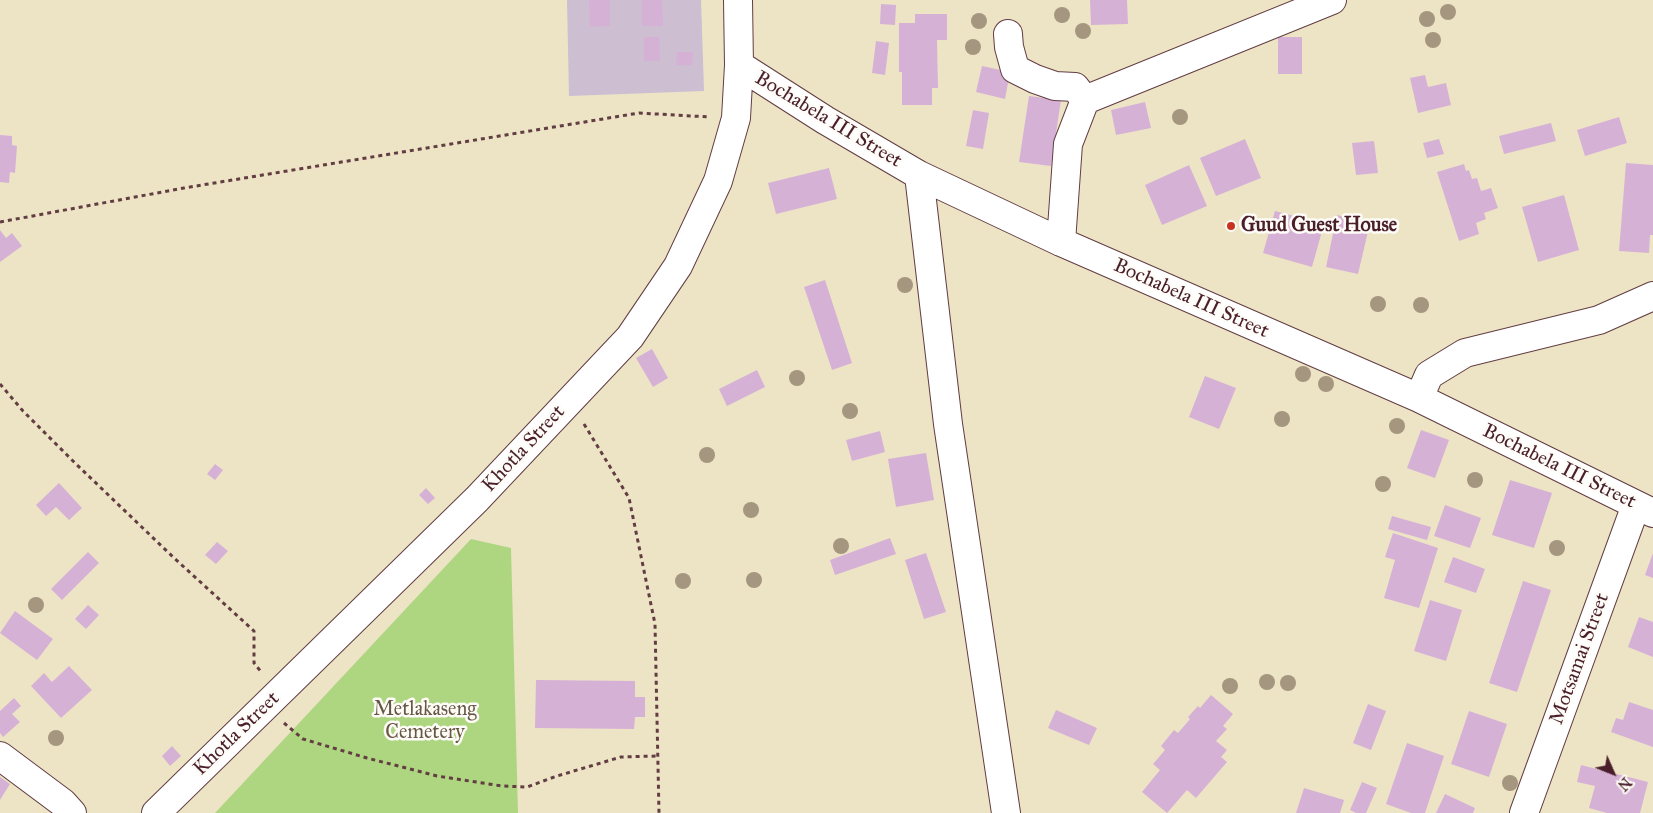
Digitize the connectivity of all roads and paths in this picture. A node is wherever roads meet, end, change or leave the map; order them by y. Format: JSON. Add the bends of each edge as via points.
{"nodes":[{"id":1,"x":738,"y":0,"type":"edge"},
{"id":2,"x":1332,"y":0,"type":"edge"},
{"id":3,"x":1008,"y":34,"type":"dead end"},
{"id":4,"x":739,"y":65,"type":"junction"},
{"id":5,"x":1085,"y":100,"type":"junction"},
{"id":6,"x":736,"y":118,"type":"junction"},
{"id":7,"x":919,"y":175,"type":"junction"},
{"id":8,"x":0,"y":222,"type":"edge"},
{"id":9,"x":1061,"y":242,"type":"junction"},
{"id":10,"x":1653,"y":296,"type":"edge"},
{"id":11,"x":0,"y":384,"type":"edge"},
{"id":12,"x":1419,"y":398,"type":"junction"},
{"id":13,"x":570,"y":400,"type":"junction"},
{"id":14,"x":1645,"y":509,"type":"edge"},
{"id":15,"x":271,"y":701,"type":"junction"},
{"id":16,"x":0,"y":756,"type":"edge"},
{"id":17,"x":657,"y":756,"type":"junction"},
{"id":18,"x":72,"y":813,"type":"edge"},
{"id":19,"x":156,"y":813,"type":"edge"},
{"id":20,"x":659,"y":813,"type":"edge"},
{"id":21,"x":1006,"y":813,"type":"edge"},
{"id":22,"x":1524,"y":813,"type":"edge"}],
"edges":[{"from":1,"to":4,"type":"street","name":"Khotla Street"},
{"from":2,"to":5,"type":"street"},
{"from":3,"to":5,"type":"street","via":[[1014,69],[1054,86],[1075,87]]},
{"from":4,"to":6,"type":"street","name":"Khotla Street"},
{"from":4,"to":7,"type":"street","name":"Bochabela III Street"},
{"from":5,"to":9,"type":"street","via":[[1068,144]]},
{"from":6,"to":8,"type":"path","via":[[640,113],[184,188]]},
{"from":6,"to":13,"type":"street","name":"Khotla Street","via":[[718,181],[678,266],[630,337]]},
{"from":7,"to":9,"type":"street","name":"Bochabela III Street"},
{"from":7,"to":21,"type":"street","via":[[948,424]]},
{"from":9,"to":12,"type":"street","name":"Bochabela III Street"},
{"from":10,"to":12,"type":"street","via":[[1599,320],[1465,353],[1429,375]]},
{"from":11,"to":15,"type":"path","via":[[74,462],[254,631],[254,663]]},
{"from":12,"to":14,"type":"street","name":"Bochabela III Street"},
{"from":13,"to":15,"type":"street","name":"Khotla Street","via":[[477,499]]},
{"from":13,"to":17,"type":"path","via":[[628,498],[655,624]]},
{"from":14,"to":22,"type":"street","name":"Motsamai Street"},
{"from":15,"to":17,"type":"path","via":[[303,739],[437,776],[502,786],[527,787],[621,757]]},
{"from":15,"to":19,"type":"street","name":"Khotla Street"},
{"from":16,"to":18,"type":"street"},
{"from":17,"to":20,"type":"path"}]}
